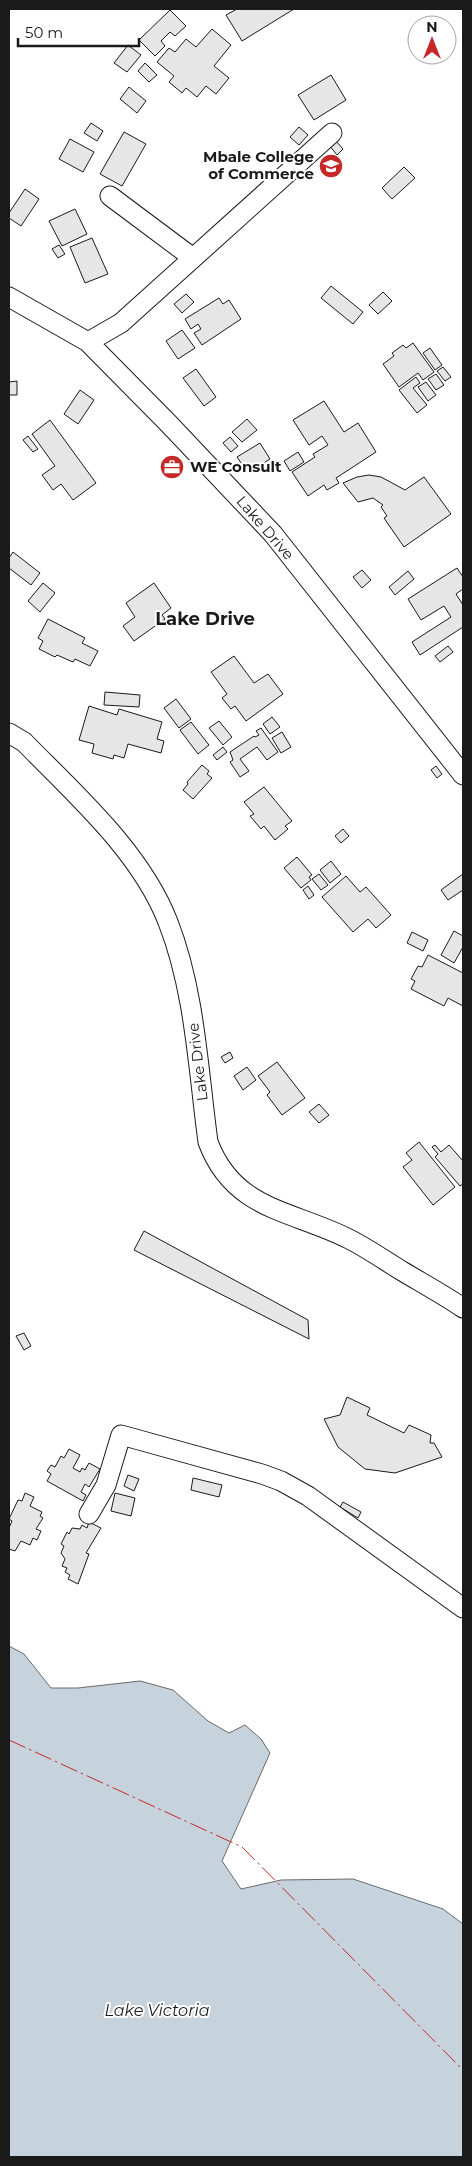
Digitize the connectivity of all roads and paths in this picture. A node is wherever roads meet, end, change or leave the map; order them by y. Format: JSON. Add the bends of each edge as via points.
{"nodes":[{"id":1,"x":332,"y":133,"type":"dead end"},
{"id":2,"x":110,"y":196,"type":"dead end"},
{"id":3,"x":194,"y":258,"type":"junction"},
{"id":4,"x":9,"y":298,"type":"edge"},
{"id":5,"x":88,"y":342,"type":"junction"},
{"id":6,"x":9,"y":733,"type":"edge"},
{"id":7,"x":463,"y":775,"type":"edge"},
{"id":8,"x":463,"y":1308,"type":"edge"},
{"id":9,"x":89,"y":1514,"type":"dead end"},
{"id":10,"x":463,"y":1608,"type":"edge"}],
"edges":[{"from":1,"to":3,"type":"street"},
{"from":2,"to":3,"type":"street"},
{"from":3,"to":5,"type":"street","via":[[122,323]]},
{"from":4,"to":5,"type":"street","name":"Lake Drive"},
{"from":5,"to":7,"type":"street","name":"Lake Drive","via":[[273,534]]},
{"from":6,"to":8,"type":"street","name":"Lake Drive","via":[[24,742],[111,833],[153,891],[168,921],[189,992],[208,1142],[227,1178],[255,1200],[349,1239]]},
{"from":9,"to":10,"type":"street","via":[[106,1485],[122,1434],[281,1481],[308,1496]]}]}
